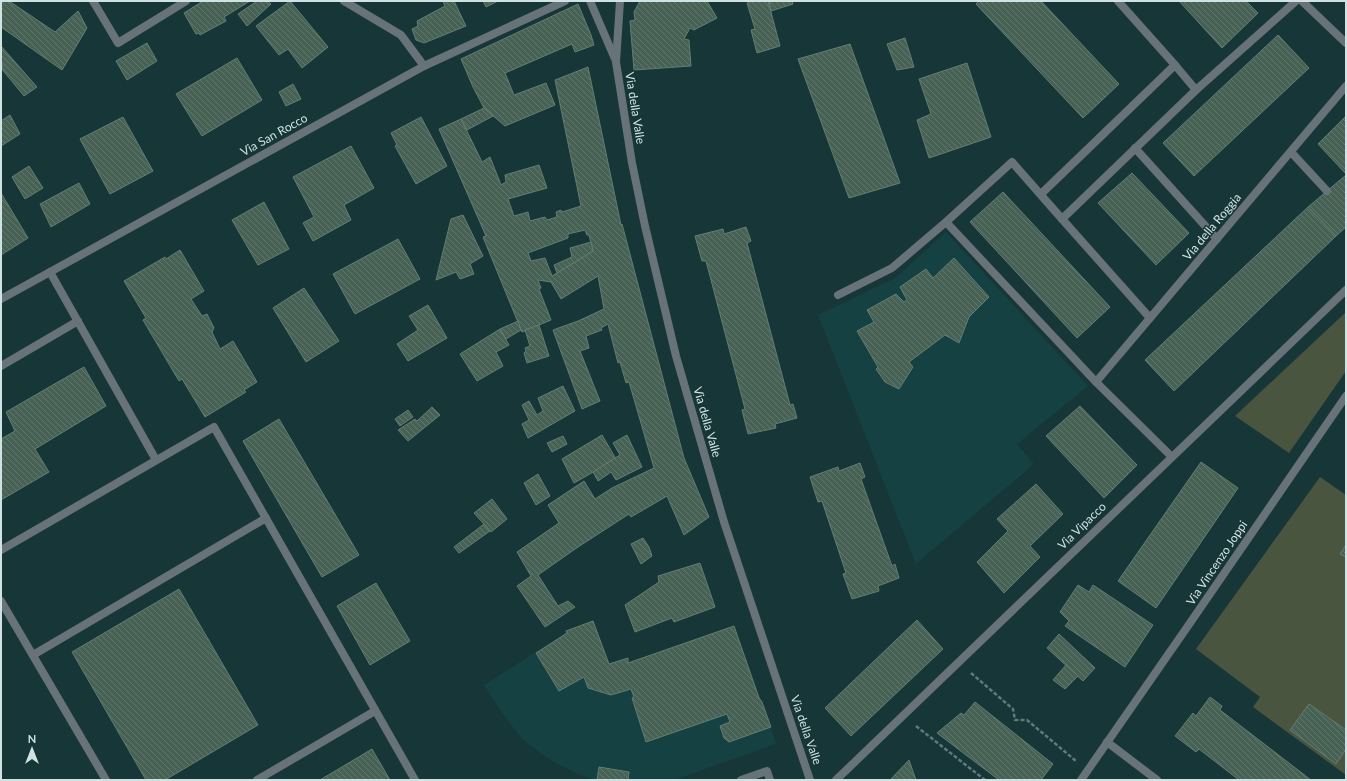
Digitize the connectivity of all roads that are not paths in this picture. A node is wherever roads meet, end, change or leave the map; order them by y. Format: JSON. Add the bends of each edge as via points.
{"nodes":[{"id":1,"x":93,"y":1,"type":"edge"},
{"id":2,"x":186,"y":1,"type":"edge"},
{"id":3,"x":344,"y":1,"type":"edge"},
{"id":4,"x":564,"y":1,"type":"edge"},
{"id":5,"x":590,"y":1,"type":"edge"},
{"id":6,"x":620,"y":1,"type":"edge"},
{"id":7,"x":1118,"y":1,"type":"edge"},
{"id":8,"x":1296,"y":1,"type":"edge"},
{"id":9,"x":1302,"y":1,"type":"edge"},
{"id":10,"x":1346,"y":43,"type":"edge"},
{"id":11,"x":616,"y":62,"type":"junction"},
{"id":12,"x":1175,"y":65,"type":"junction"},
{"id":13,"x":424,"y":66,"type":"junction"},
{"id":14,"x":1346,"y":86,"type":"edge"},
{"id":15,"x":1196,"y":90,"type":"junction"},
{"id":16,"x":1135,"y":148,"type":"junction"},
{"id":17,"x":1291,"y":152,"type":"junction"},
{"id":18,"x":1327,"y":191,"type":"dead end"},
{"id":19,"x":1040,"y":194,"type":"junction"},
{"id":20,"x":1062,"y":219,"type":"junction"},
{"id":21,"x":946,"y":222,"type":"junction"},
{"id":22,"x":1217,"y":240,"type":"junction"},
{"id":23,"x":50,"y":272,"type":"junction"},
{"id":24,"x":1346,"y":290,"type":"edge"},
{"id":25,"x":838,"y":295,"type":"dead end"},
{"id":26,"x":1,"y":299,"type":"edge"},
{"id":27,"x":1150,"y":318,"type":"junction"},
{"id":28,"x":78,"y":321,"type":"junction"},
{"id":29,"x":1,"y":366,"type":"edge"},
{"id":30,"x":1096,"y":382,"type":"junction"},
{"id":31,"x":1346,"y":396,"type":"edge"},
{"id":32,"x":1172,"y":457,"type":"junction"},
{"id":33,"x":156,"y":460,"type":"junction"},
{"id":34,"x":266,"y":518,"type":"junction"},
{"id":35,"x":1,"y":550,"type":"edge"},
{"id":36,"x":1,"y":600,"type":"edge"},
{"id":37,"x":33,"y":655,"type":"junction"},
{"id":38,"x":376,"y":711,"type":"junction"},
{"id":39,"x":1107,"y":742,"type":"junction"},
{"id":40,"x":106,"y":780,"type":"edge"},
{"id":41,"x":257,"y":780,"type":"edge"},
{"id":42,"x":415,"y":780,"type":"edge"},
{"id":43,"x":742,"y":780,"type":"edge"},
{"id":44,"x":770,"y":780,"type":"edge"},
{"id":45,"x":810,"y":780,"type":"edge"},
{"id":46,"x":836,"y":780,"type":"edge"},
{"id":47,"x":1081,"y":780,"type":"edge"},
{"id":48,"x":1157,"y":780,"type":"edge"}],
"edges":[{"from":1,"to":2,"type":"street","via":[[118,43]]},
{"from":3,"to":13,"type":"street","via":[[401,36]]},
{"from":4,"to":13,"type":"street","name":"Via San Rocco"},
{"from":5,"to":11,"type":"street","name":"Via della Valle"},
{"from":6,"to":11,"type":"street","name":"Via della Valle"},
{"from":7,"to":12,"type":"street"},
{"from":8,"to":15,"type":"street"},
{"from":9,"to":10,"type":"street"},
{"from":11,"to":45,"type":"street","name":"Via della Valle","via":[[644,226],[676,356],[724,522]]},
{"from":12,"to":15,"type":"street"},
{"from":12,"to":19,"type":"street"},
{"from":13,"to":23,"type":"street","name":"Via San Rocco"},
{"from":14,"to":17,"type":"street","name":"Via della Roggia"},
{"from":15,"to":16,"type":"street"},
{"from":16,"to":20,"type":"street"},
{"from":16,"to":22,"type":"street"},
{"from":17,"to":18,"type":"street"},
{"from":17,"to":22,"type":"street","name":"Via della Roggia"},
{"from":19,"to":20,"type":"street"},
{"from":19,"to":21,"type":"street","via":[[1012,162]]},
{"from":20,"to":27,"type":"street"},
{"from":21,"to":25,"type":"street","via":[[892,268]]},
{"from":21,"to":30,"type":"street"},
{"from":22,"to":27,"type":"street","name":"Via della Roggia"},
{"from":23,"to":26,"type":"street","name":"Via San Rocco"},
{"from":23,"to":28,"type":"street"},
{"from":24,"to":32,"type":"street","name":"Via Vipacco"},
{"from":27,"to":30,"type":"street","name":"Via della Roggia"},
{"from":28,"to":29,"type":"street"},
{"from":28,"to":33,"type":"street"},
{"from":30,"to":32,"type":"street"},
{"from":31,"to":39,"type":"street","name":"Via Vincenzo Joppi"},
{"from":32,"to":46,"type":"street","name":"Via Vipacco"},
{"from":33,"to":34,"type":"street","via":[[214,427]]},
{"from":33,"to":35,"type":"street"},
{"from":34,"to":37,"type":"street"},
{"from":34,"to":38,"type":"street"},
{"from":36,"to":37,"type":"street"},
{"from":37,"to":40,"type":"street"},
{"from":38,"to":41,"type":"street"},
{"from":38,"to":42,"type":"street"},
{"from":39,"to":47,"type":"street","name":"Via Vincenzo Joppi"},
{"from":39,"to":48,"type":"street"},
{"from":43,"to":44,"type":"street","via":[[767,771]]}]}
